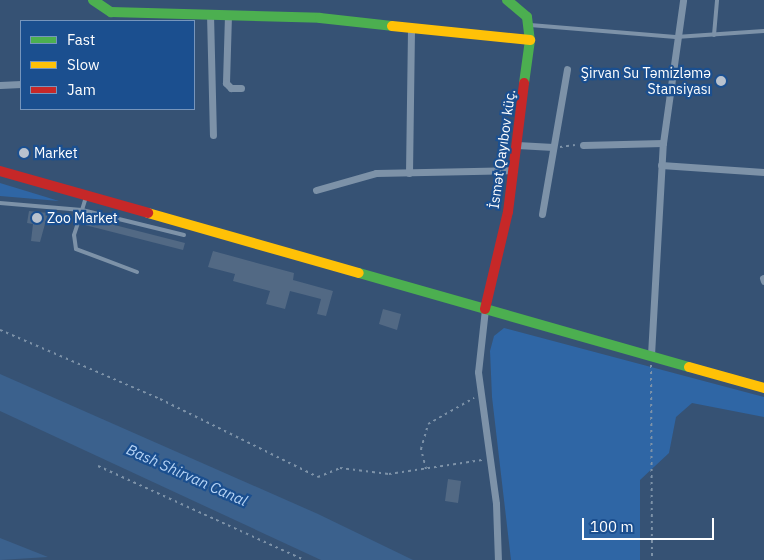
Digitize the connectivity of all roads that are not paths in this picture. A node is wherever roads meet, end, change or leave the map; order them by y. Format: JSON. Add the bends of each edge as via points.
{"nodes":[{"id":1,"x":94,"y":0,"type":"edge"},
{"id":2,"x":507,"y":0,"type":"edge"},
{"id":3,"x":683,"y":0,"type":"edge"},
{"id":4,"x":717,"y":0,"type":"edge"},
{"id":5,"x":210,"y":14,"type":"junction"},
{"id":6,"x":228,"y":15,"type":"junction"},
{"id":7,"x":530,"y":26,"type":"junction"},
{"id":8,"x":411,"y":29,"type":"junction"},
{"id":9,"x":764,"y":31,"type":"edge"},
{"id":10,"x":714,"y":34,"type":"junction"},
{"id":11,"x":676,"y":37,"type":"junction"},
{"id":12,"x":530,"y":40,"type":"junction"},
{"id":13,"x":567,"y":69,"type":"dead end"},
{"id":14,"x":20,"y":84,"type":"edge"},
{"id":15,"x":0,"y":85,"type":"edge"},
{"id":16,"x":241,"y":88,"type":"dead end"},
{"id":17,"x":213,"y":135,"type":"dead end"},
{"id":18,"x":663,"y":143,"type":"junction"},
{"id":19,"x":583,"y":145,"type":"road end"},
{"id":20,"x":517,"y":146,"type":"junction"},
{"id":21,"x":552,"y":147,"type":"junction"},
{"id":22,"x":661,"y":165,"type":"junction"},
{"id":23,"x":514,"y":170,"type":"junction"},
{"id":24,"x":0,"y":171,"type":"edge"},
{"id":25,"x":764,"y":172,"type":"edge"},
{"id":26,"x":409,"y":173,"type":"junction"},
{"id":27,"x":316,"y":190,"type":"dead end"},
{"id":28,"x":86,"y":197,"type":"junction"},
{"id":29,"x":0,"y":203,"type":"edge"},
{"id":30,"x":82,"y":210,"type":"junction"},
{"id":31,"x":542,"y":214,"type":"dead end"},
{"id":32,"x":184,"y":235,"type":"dead end"},
{"id":33,"x":137,"y":272,"type":"dead end"},
{"id":34,"x":485,"y":309,"type":"junction"},
{"id":35,"x":651,"y":355,"type":"junction"},
{"id":36,"x":764,"y":388,"type":"edge"},
{"id":37,"x":498,"y":560,"type":"edge"}],
"edges":[{"from":1,"to":5,"type":"main road","via":[[111,12]]},
{"from":2,"to":7,"type":"main road"},
{"from":3,"to":11,"type":"street"},
{"from":4,"to":10,"type":"lane"},
{"from":5,"to":6,"type":"main road"},
{"from":5,"to":17,"type":"street"},
{"from":6,"to":8,"type":"main road","via":[[320,18]]},
{"from":6,"to":16,"type":"street","via":[[226,83],[231,88]]},
{"from":7,"to":11,"type":"lane"},
{"from":7,"to":12,"type":"main road","name":"İsmət Qayıbov küç."},
{"from":8,"to":12,"type":"main road"},
{"from":8,"to":26,"type":"street"},
{"from":9,"to":10,"type":"lane"},
{"from":10,"to":11,"type":"lane"},
{"from":11,"to":18,"type":"street"},
{"from":12,"to":20,"type":"main road","name":"İsmət Qayıbov küç."},
{"from":13,"to":21,"type":"street"},
{"from":14,"to":15,"type":"street"},
{"from":18,"to":19,"type":"street"},
{"from":18,"to":22,"type":"street"},
{"from":20,"to":21,"type":"street"},
{"from":20,"to":23,"type":"main road","name":"İsmət Qayıbov küç."},
{"from":21,"to":31,"type":"street"},
{"from":22,"to":25,"type":"street"},
{"from":22,"to":35,"type":"street"},
{"from":23,"to":26,"type":"street"},
{"from":23,"to":34,"type":"main road","name":"İsmət Qayıbov küç."},
{"from":24,"to":28,"type":"main road"},
{"from":26,"to":27,"type":"street","via":[[352,177]]},
{"from":28,"to":30,"type":"lane"},
{"from":28,"to":34,"type":"main road"},
{"from":29,"to":30,"type":"lane"},
{"from":30,"to":32,"type":"lane"},
{"from":30,"to":33,"type":"lane","via":[[74,235],[76,249]]},
{"from":34,"to":35,"type":"main road"},
{"from":34,"to":37,"type":"street","via":[[479,346],[480,394]]},
{"from":35,"to":36,"type":"main road"}]}
